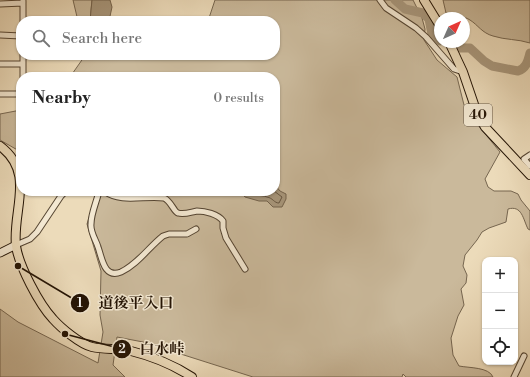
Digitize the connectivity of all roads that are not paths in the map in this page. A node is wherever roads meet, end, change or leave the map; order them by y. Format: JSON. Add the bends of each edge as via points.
{"nodes":[{"id":1,"x":380,"y":0,"type":"edge"},
{"id":2,"x":424,"y":0,"type":"edge"},
{"id":3,"x":23,"y":2,"type":"edge"},
{"id":4,"x":0,"y":4,"type":"edge"},
{"id":5,"x":23,"y":16,"type":"edge"},
{"id":6,"x":434,"y":16,"type":"edge"},
{"id":7,"x":0,"y":36,"type":"edge"},
{"id":8,"x":16,"y":36,"type":"edge"},
{"id":9,"x":452,"y":48,"type":"edge"},
{"id":10,"x":23,"y":60,"type":"edge"},
{"id":11,"x":0,"y":64,"type":"edge"},
{"id":12,"x":23,"y":64,"type":"junction"},
{"id":13,"x":23,"y":72,"type":"edge"},
{"id":14,"x":463,"y":72,"type":"junction"},
{"id":15,"x":0,"y":94,"type":"edge"},
{"id":16,"x":16,"y":94,"type":"edge"},
{"id":17,"x":0,"y":146,"type":"edge"},
{"id":18,"x":530,"y":155,"type":"edge"},
{"id":19,"x":16,"y":166,"type":"edge"},
{"id":20,"x":530,"y":166,"type":"edge"},
{"id":21,"x":530,"y":175,"type":"edge"},
{"id":22,"x":20,"y":196,"type":"edge"},
{"id":23,"x":61,"y":196,"type":"edge"},
{"id":24,"x":98,"y":196,"type":"edge"},
{"id":25,"x":114,"y":196,"type":"edge"},
{"id":26,"x":196,"y":229,"type":"dead end"},
{"id":27,"x":16,"y":245,"type":"junction"},
{"id":28,"x":0,"y":254,"type":"edge"},
{"id":29,"x":245,"y":269,"type":"dead end"},
{"id":30,"x":524,"y":356,"type":"dead end"},
{"id":31,"x":192,"y":377,"type":"edge"},
{"id":32,"x":514,"y":377,"type":"edge"}],
"edges":[{"from":1,"to":14,"type":"street","via":[[386,8],[426,37],[454,69]]},
{"from":2,"to":6,"type":"main road"},
{"from":3,"to":4,"type":"street"},
{"from":3,"to":5,"type":"street"},
{"from":7,"to":8,"type":"street"},
{"from":9,"to":14,"type":"main road","number":"40"},
{"from":10,"to":12,"type":"street"},
{"from":11,"to":12,"type":"street"},
{"from":12,"to":13,"type":"street"},
{"from":14,"to":21,"type":"main road","number":"40","via":[[477,113],[485,126]]},
{"from":15,"to":16,"type":"street"},
{"from":17,"to":19,"type":"main road"},
{"from":18,"to":20,"type":"street","via":[[524,159]]},
{"from":22,"to":27,"type":"main road"},
{"from":23,"to":27,"type":"street","via":[[37,232],[30,239]]},
{"from":24,"to":26,"type":"street","via":[[90,224],[101,260],[108,271],[120,272],[130,266],[163,236],[187,234]]},
{"from":25,"to":29,"type":"street","via":[[164,198],[178,213],[198,211],[217,216],[223,221],[226,238]]},
{"from":27,"to":28,"type":"street"},
{"from":27,"to":31,"type":"main road","via":[[26,275],[43,306],[73,337],[91,347],[130,351],[166,361]]},
{"from":30,"to":32,"type":"street"}]}
